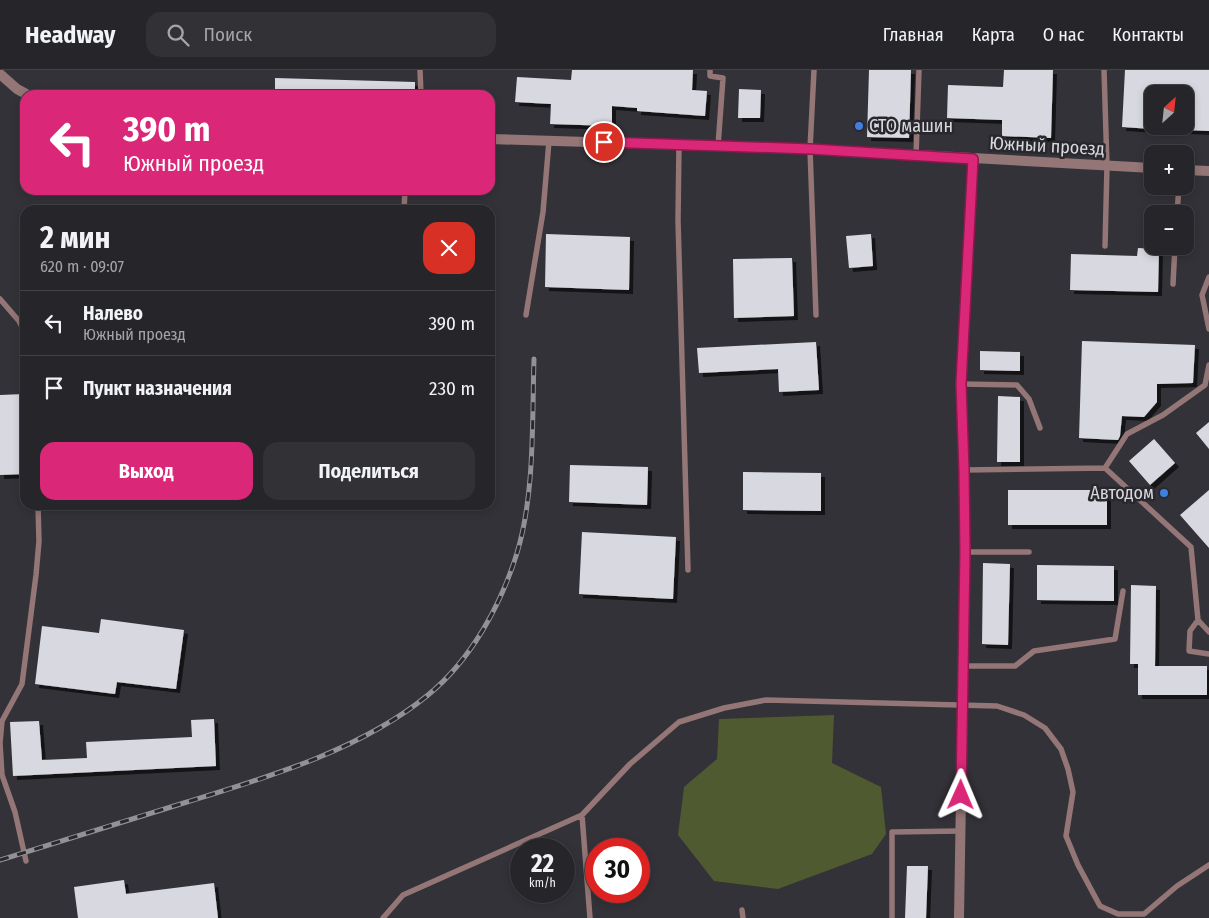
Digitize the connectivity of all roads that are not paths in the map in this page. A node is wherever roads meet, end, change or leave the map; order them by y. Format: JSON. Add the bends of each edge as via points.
{"nodes":[{"id":1,"x":420,"y":70,"type":"edge"},
{"id":2,"x":710,"y":70,"type":"edge"},
{"id":3,"x":814,"y":70,"type":"edge"},
{"id":4,"x":919,"y":70,"type":"edge"},
{"id":5,"x":1104,"y":70,"type":"edge"},
{"id":6,"x":0,"y":74,"type":"edge"},
{"id":7,"x":421,"y":90,"type":"edge"},
{"id":8,"x":20,"y":92,"type":"edge"},
{"id":9,"x":495,"y":139,"type":"edge"},
{"id":10,"x":549,"y":141,"type":"junction"},
{"id":11,"x":679,"y":145,"type":"junction"},
{"id":12,"x":718,"y":146,"type":"junction"},
{"id":13,"x":810,"y":149,"type":"junction"},
{"id":14,"x":916,"y":156,"type":"junction"},
{"id":15,"x":973,"y":159,"type":"junction"},
{"id":16,"x":1107,"y":166,"type":"junction"},
{"id":17,"x":1144,"y":168,"type":"edge"},
{"id":18,"x":1194,"y":170,"type":"edge"},
{"id":19,"x":1209,"y":171,"type":"edge"},
{"id":20,"x":1105,"y":246,"type":"dead end"},
{"id":21,"x":1175,"y":255,"type":"edge"},
{"id":22,"x":1209,"y":277,"type":"edge"},
{"id":23,"x":1173,"y":284,"type":"dead end"},
{"id":24,"x":0,"y":299,"type":"edge"},
{"id":25,"x":526,"y":315,"type":"dead end"},
{"id":26,"x":816,"y":315,"type":"dead end"},
{"id":27,"x":20,"y":323,"type":"edge"},
{"id":28,"x":1209,"y":329,"type":"edge"},
{"id":29,"x":1209,"y":366,"type":"edge"},
{"id":30,"x":961,"y":384,"type":"junction"},
{"id":31,"x":1040,"y":428,"type":"dead end"},
{"id":32,"x":1105,"y":468,"type":"junction"},
{"id":33,"x":964,"y":470,"type":"junction"},
{"id":34,"x":38,"y":510,"type":"edge"},
{"id":35,"x":965,"y":552,"type":"junction"},
{"id":36,"x":1029,"y":552,"type":"dead end"},
{"id":37,"x":688,"y":570,"type":"dead end"},
{"id":38,"x":1123,"y":591,"type":"dead end"},
{"id":39,"x":1198,"y":620,"type":"junction"},
{"id":40,"x":1209,"y":632,"type":"edge"},
{"id":41,"x":1209,"y":654,"type":"edge"},
{"id":42,"x":962,"y":666,"type":"junction"},
{"id":43,"x":963,"y":705,"type":"junction"},
{"id":44,"x":582,"y":815,"type":"junction"},
{"id":45,"x":960,"y":831,"type":"junction"},
{"id":46,"x":26,"y":861,"type":"dead end"},
{"id":47,"x":1209,"y":865,"type":"edge"},
{"id":48,"x":742,"y":910,"type":"dead end"},
{"id":49,"x":383,"y":918,"type":"edge"},
{"id":50,"x":590,"y":918,"type":"edge"},
{"id":51,"x":742,"y":918,"type":"edge"},
{"id":52,"x":892,"y":918,"type":"edge"},
{"id":53,"x":959,"y":918,"type":"edge"}],
"edges":[{"from":1,"to":7,"type":"lane"},
{"from":2,"to":12,"type":"lane","via":[[710,76],[723,78]]},
{"from":3,"to":13,"type":"lane"},
{"from":4,"to":14,"type":"lane"},
{"from":5,"to":16,"type":"lane"},
{"from":6,"to":8,"type":"street"},
{"from":9,"to":10,"type":"street","name":"Южный проезд"},
{"from":10,"to":11,"type":"street","name":"Южный проезд"},
{"from":10,"to":25,"type":"lane"},
{"from":11,"to":12,"type":"street","name":"Южный проезд"},
{"from":11,"to":37,"type":"lane","via":[[678,220]]},
{"from":12,"to":13,"type":"street","name":"Южный проезд"},
{"from":13,"to":14,"type":"street","name":"Южный проезд"},
{"from":13,"to":26,"type":"lane"},
{"from":14,"to":15,"type":"street","name":"Южный проезд"},
{"from":15,"to":16,"type":"street","name":"Южный проезд"},
{"from":15,"to":30,"type":"street"},
{"from":16,"to":17,"type":"street","name":"Южный проезд"},
{"from":16,"to":20,"type":"lane"},
{"from":18,"to":19,"type":"street"},
{"from":21,"to":23,"type":"lane"},
{"from":22,"to":28,"type":"lane","via":[[1202,295]]},
{"from":24,"to":27,"type":"lane"},
{"from":29,"to":32,"type":"lane","via":[[1205,386],[1163,416],[1127,434]]},
{"from":30,"to":31,"type":"lane","via":[[1017,385],[1029,399]]},
{"from":30,"to":33,"type":"street"},
{"from":32,"to":33,"type":"lane"},
{"from":32,"to":39,"type":"lane","via":[[1191,547]]},
{"from":33,"to":35,"type":"street"},
{"from":34,"to":46,"type":"lane","via":[[36,575],[22,684],[2,721],[0,743],[2,775],[15,812]]},
{"from":35,"to":36,"type":"lane"},
{"from":35,"to":42,"type":"street"},
{"from":38,"to":42,"type":"lane","via":[[1115,639],[1034,651],[1015,666]]},
{"from":39,"to":40,"type":"lane"},
{"from":39,"to":41,"type":"lane","via":[[1190,631],[1189,651]]},
{"from":42,"to":43,"type":"street"},
{"from":43,"to":44,"type":"lane","via":[[766,700],[724,708],[679,722],[630,764]]},
{"from":43,"to":45,"type":"street"},
{"from":43,"to":47,"type":"lane","via":[[997,706],[1024,715],[1045,728],[1061,749],[1073,792],[1066,836],[1100,906],[1118,914],[1144,914]]},
{"from":44,"to":49,"type":"lane","via":[[403,895]]},
{"from":44,"to":50,"type":"lane"},
{"from":45,"to":52,"type":"lane","via":[[892,832]]},
{"from":45,"to":53,"type":"street"},
{"from":48,"to":51,"type":"lane"}]}
